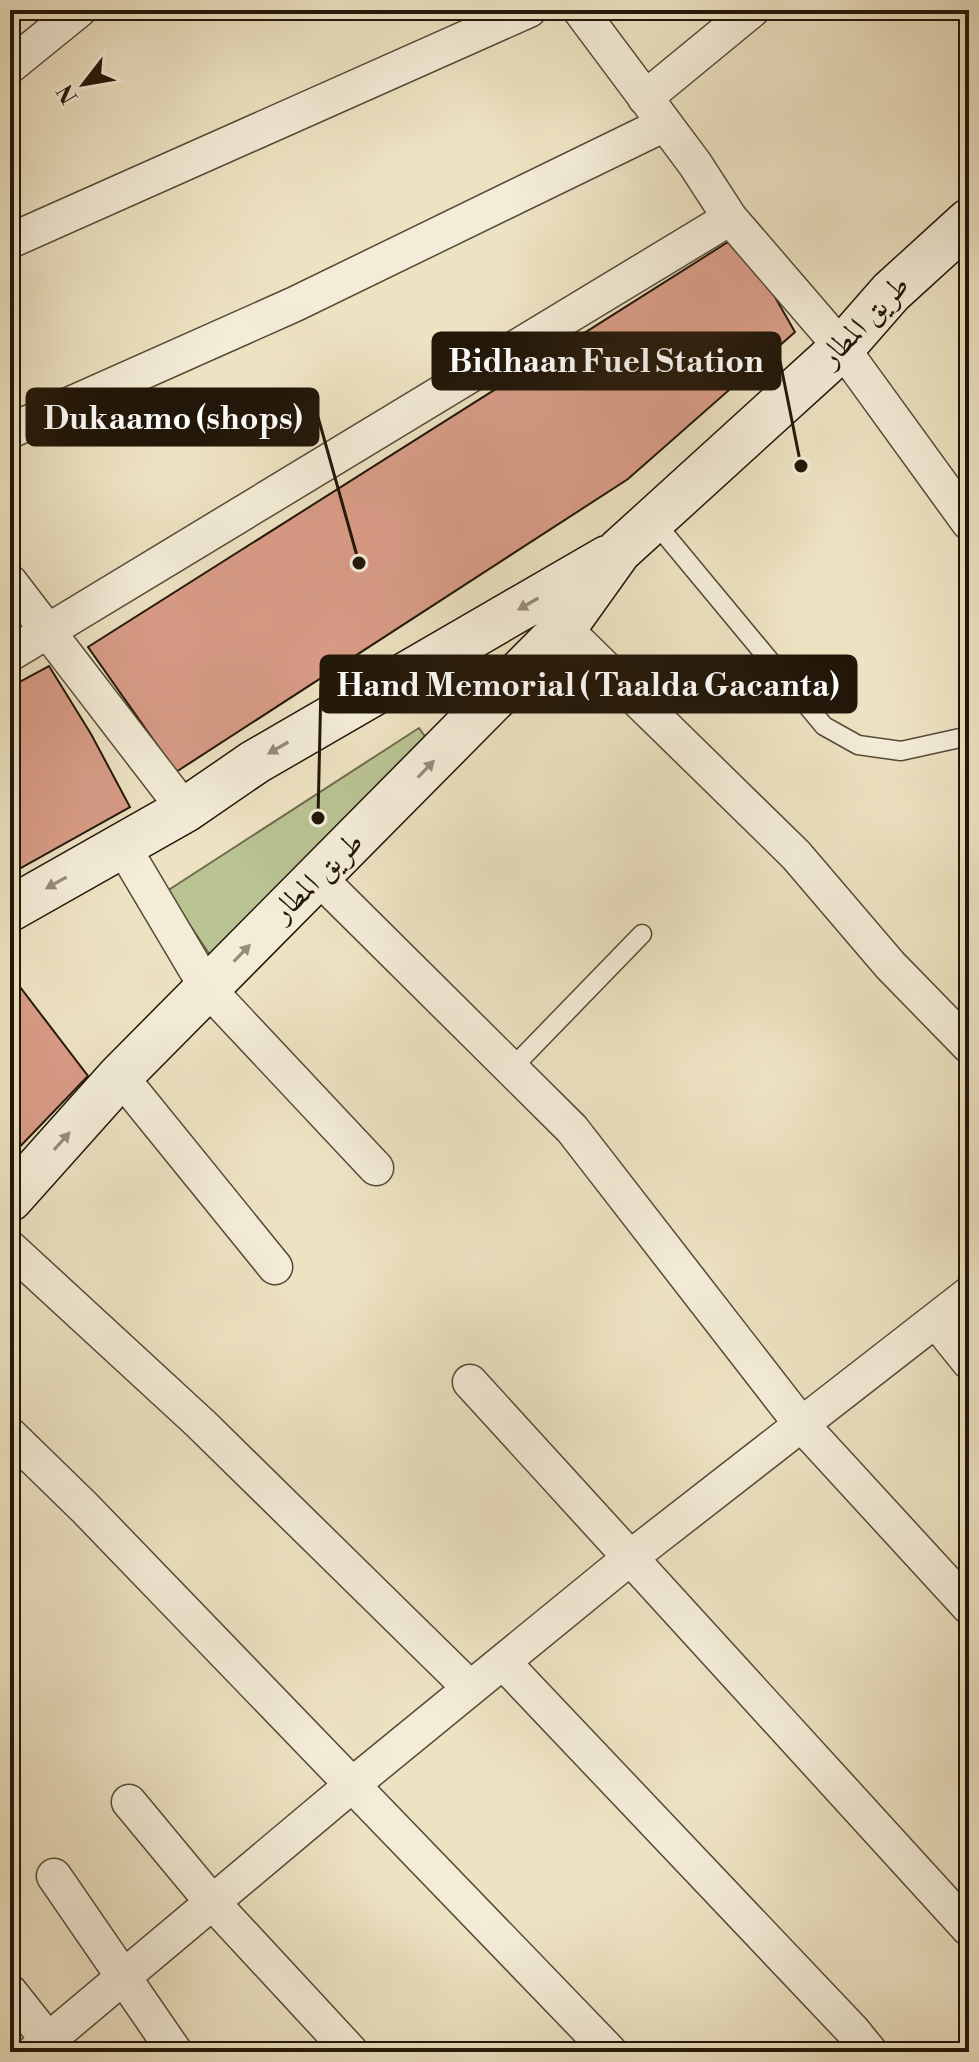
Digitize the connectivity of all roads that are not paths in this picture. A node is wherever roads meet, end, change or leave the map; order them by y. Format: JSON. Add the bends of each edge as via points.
{"nodes":[{"id":1,"x":79,"y":10,"type":"edge"},
{"id":2,"x":529,"y":10,"type":"edge"},
{"id":3,"x":580,"y":10,"type":"edge"},
{"id":4,"x":752,"y":10,"type":"edge"},
{"id":5,"x":10,"y":66,"type":"edge"},
{"id":6,"x":655,"y":111,"type":"junction"},
{"id":7,"x":730,"y":218,"type":"junction"},
{"id":8,"x":963,"y":239,"type":"edge"},
{"id":9,"x":10,"y":241,"type":"edge"},
{"id":10,"x":842,"y":348,"type":"junction"},
{"id":11,"x":10,"y":431,"type":"edge"},
{"id":12,"x":653,"y":520,"type":"junction"},
{"id":13,"x":969,"y":523,"type":"edge"},
{"id":14,"x":619,"y":551,"type":"junction"},
{"id":15,"x":10,"y":582,"type":"edge"},
{"id":16,"x":564,"y":628,"type":"junction"},
{"id":17,"x":47,"y":632,"type":"junction"},
{"id":18,"x":10,"y":654,"type":"edge"},
{"id":19,"x":969,"y":736,"type":"edge"},
{"id":20,"x":185,"y":810,"type":"junction"},
{"id":21,"x":122,"y":845,"type":"junction"},
{"id":22,"x":317,"y":876,"type":"junction"},
{"id":23,"x":10,"y":909,"type":"edge"},
{"id":24,"x":642,"y":934,"type":"dead end"},
{"id":25,"x":207,"y":988,"type":"junction"},
{"id":26,"x":969,"y":1046,"type":"edge"},
{"id":27,"x":512,"y":1068,"type":"junction"},
{"id":28,"x":120,"y":1076,"type":"junction"},
{"id":29,"x":376,"y":1168,"type":"dead end"},
{"id":30,"x":10,"y":1199,"type":"edge"},
{"id":31,"x":10,"y":1248,"type":"edge"},
{"id":32,"x":275,"y":1267,"type":"dead end"},
{"id":33,"x":969,"y":1294,"type":"edge"},
{"id":34,"x":936,"y":1321,"type":"junction"},
{"id":35,"x":969,"y":1362,"type":"edge"},
{"id":36,"x":470,"y":1382,"type":"dead end"},
{"id":37,"x":801,"y":1424,"type":"junction"},
{"id":38,"x":10,"y":1435,"type":"edge"},
{"id":39,"x":631,"y":1557,"type":"junction"},
{"id":40,"x":969,"y":1607,"type":"edge"},
{"id":41,"x":503,"y":1662,"type":"junction"},
{"id":42,"x":470,"y":1688,"type":"junction"},
{"id":43,"x":352,"y":1785,"type":"junction"},
{"id":44,"x":129,"y":1802,"type":"dead end"},
{"id":45,"x":54,"y":1876,"type":"dead end"},
{"id":46,"x":212,"y":1902,"type":"junction"},
{"id":47,"x":969,"y":1929,"type":"edge"},
{"id":48,"x":125,"y":1976,"type":"junction"},
{"id":49,"x":10,"y":1992,"type":"edge"},
{"id":50,"x":41,"y":2046,"type":"edge"},
{"id":51,"x":175,"y":2052,"type":"edge"},
{"id":52,"x":351,"y":2052,"type":"edge"},
{"id":53,"x":610,"y":2052,"type":"edge"},
{"id":54,"x":870,"y":2052,"type":"edge"}],
"edges":[{"from":1,"to":5,"type":"street"},
{"from":2,"to":9,"type":"street"},
{"from":3,"to":6,"type":"street"},
{"from":4,"to":6,"type":"street"},
{"from":6,"to":7,"type":"street"},
{"from":6,"to":11,"type":"street","via":[[295,304]]},
{"from":7,"to":10,"type":"street"},
{"from":7,"to":17,"type":"street"},
{"from":8,"to":10,"type":"main road","name":"طريق المطار","via":[[891,292]]},
{"from":10,"to":12,"type":"main road","name":"طريق المطار"},
{"from":10,"to":13,"type":"street"},
{"from":12,"to":14,"type":"main road","name":"طريق المطار"},
{"from":12,"to":19,"type":"lane","via":[[824,726],[858,745],[901,751]]},
{"from":14,"to":16,"type":"main road","name":"طريق المطار"},
{"from":14,"to":20,"type":"main road","name":"طريق المطار","one_way":true,"via":[[255,762]]},
{"from":15,"to":17,"type":"street"},
{"from":22,"to":16,"type":"main road","name":"طريق المطار","one_way":true},
{"from":16,"to":26,"type":"street","via":[[796,855],[890,965]]},
{"from":17,"to":18,"type":"street"},
{"from":17,"to":20,"type":"street"},
{"from":20,"to":21,"type":"main road","name":"طريق المطار"},
{"from":21,"to":23,"type":"main road","name":"طريق المطار","one_way":true},
{"from":21,"to":25,"type":"street"},
{"from":25,"to":22,"type":"main road","name":"طريق المطار","one_way":true},
{"from":22,"to":27,"type":"street"},
{"from":24,"to":27,"type":"lane"},
{"from":25,"to":28,"type":"main road","name":"طريق المطار"},
{"from":25,"to":29,"type":"street"},
{"from":27,"to":37,"type":"street","via":[[572,1129]]},
{"from":30,"to":28,"type":"main road","name":"طريق المطار","one_way":true},
{"from":28,"to":32,"type":"street"},
{"from":31,"to":42,"type":"street","via":[[201,1424]]},
{"from":33,"to":34,"type":"street"},
{"from":34,"to":35,"type":"street"},
{"from":34,"to":37,"type":"street"},
{"from":36,"to":39,"type":"street"},
{"from":37,"to":39,"type":"street"},
{"from":37,"to":40,"type":"street"},
{"from":38,"to":43,"type":"street"},
{"from":39,"to":41,"type":"street"},
{"from":39,"to":47,"type":"street"},
{"from":41,"to":42,"type":"street"},
{"from":41,"to":54,"type":"street"},
{"from":42,"to":43,"type":"street"},
{"from":43,"to":46,"type":"street"},
{"from":43,"to":53,"type":"street"},
{"from":44,"to":46,"type":"street"},
{"from":45,"to":48,"type":"street"},
{"from":46,"to":48,"type":"street"},
{"from":46,"to":52,"type":"street"},
{"from":48,"to":50,"type":"street"},
{"from":48,"to":51,"type":"street"},
{"from":49,"to":50,"type":"street"}]}
